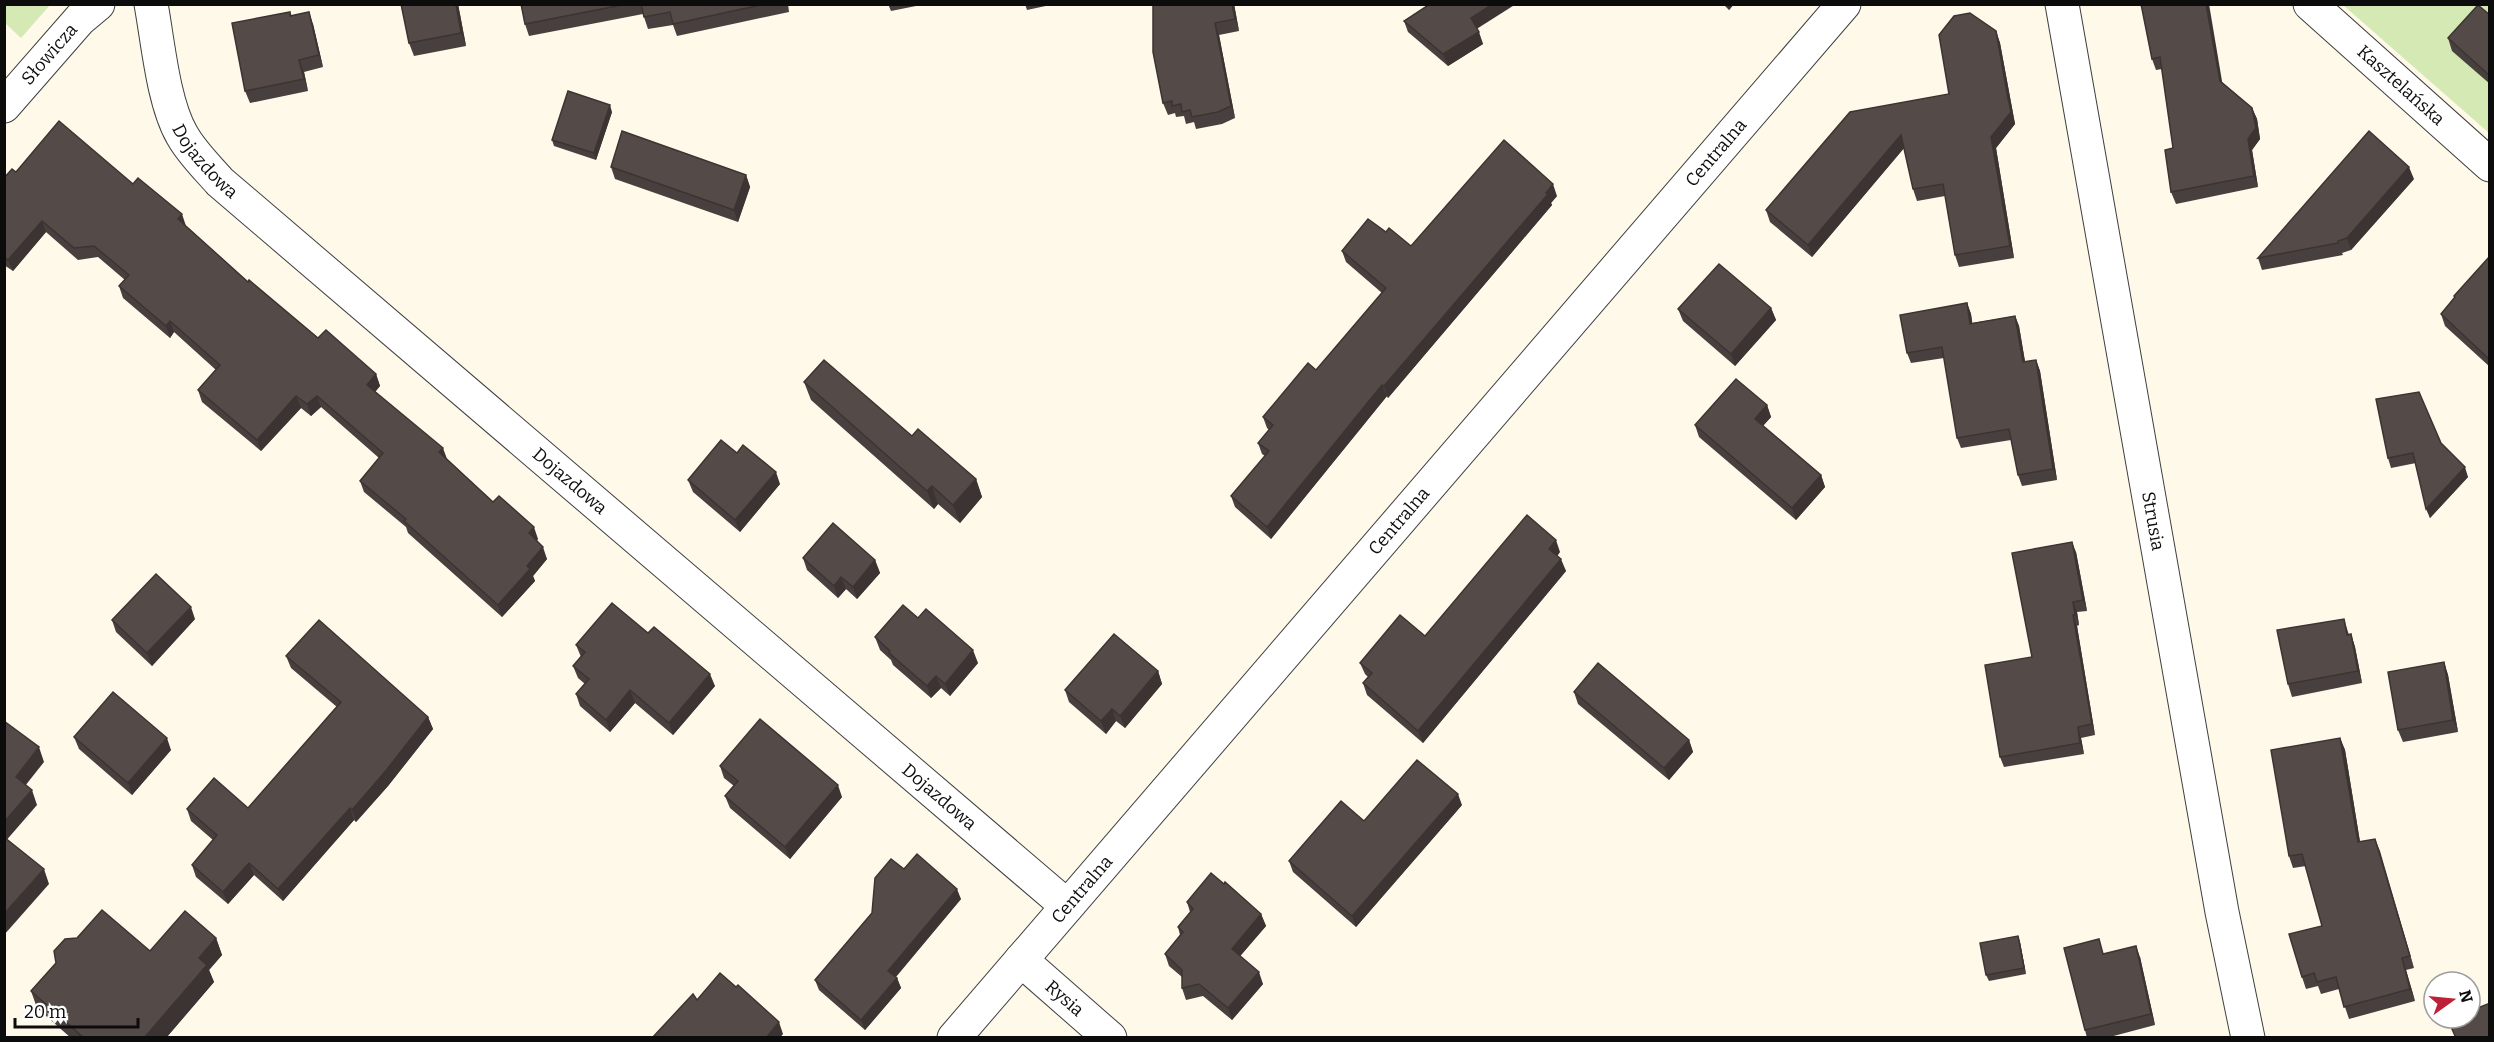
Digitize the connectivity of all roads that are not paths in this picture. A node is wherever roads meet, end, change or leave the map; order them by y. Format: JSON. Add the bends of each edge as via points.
{"nodes":[{"id":1,"x":98,"y":4,"type":"edge"},
{"id":2,"x":151,"y":4,"type":"edge"},
{"id":3,"x":1844,"y":4,"type":"edge"},
{"id":4,"x":2062,"y":4,"type":"edge"},
{"id":5,"x":2310,"y":4,"type":"edge"},
{"id":6,"x":4,"y":106,"type":"edge"},
{"id":7,"x":2490,"y":165,"type":"edge"},
{"id":8,"x":1067,"y":906,"type":"junction"},
{"id":9,"x":1021,"y":960,"type":"junction"},
{"id":10,"x":954,"y":1038,"type":"edge"},
{"id":11,"x":1110,"y":1038,"type":"edge"},
{"id":12,"x":2248,"y":1038,"type":"edge"}],
"edges":[{"from":1,"to":6,"type":"street","name":"Słowicza","via":[[80,19]]},
{"from":2,"to":8,"type":"street","name":"Dojazdowa","via":[[168,97],[181,134],[220,182]]},
{"from":3,"to":8,"type":"street","name":"Centralna"},
{"from":4,"to":12,"type":"street","name":"Strusia","via":[[2222,912]]},
{"from":5,"to":7,"type":"street","name":"Kasztelańska"},
{"from":8,"to":9,"type":"street","name":"Centralna"},
{"from":9,"to":10,"type":"street","name":"Centralna"},
{"from":9,"to":11,"type":"street","name":"Rysia"}]}
